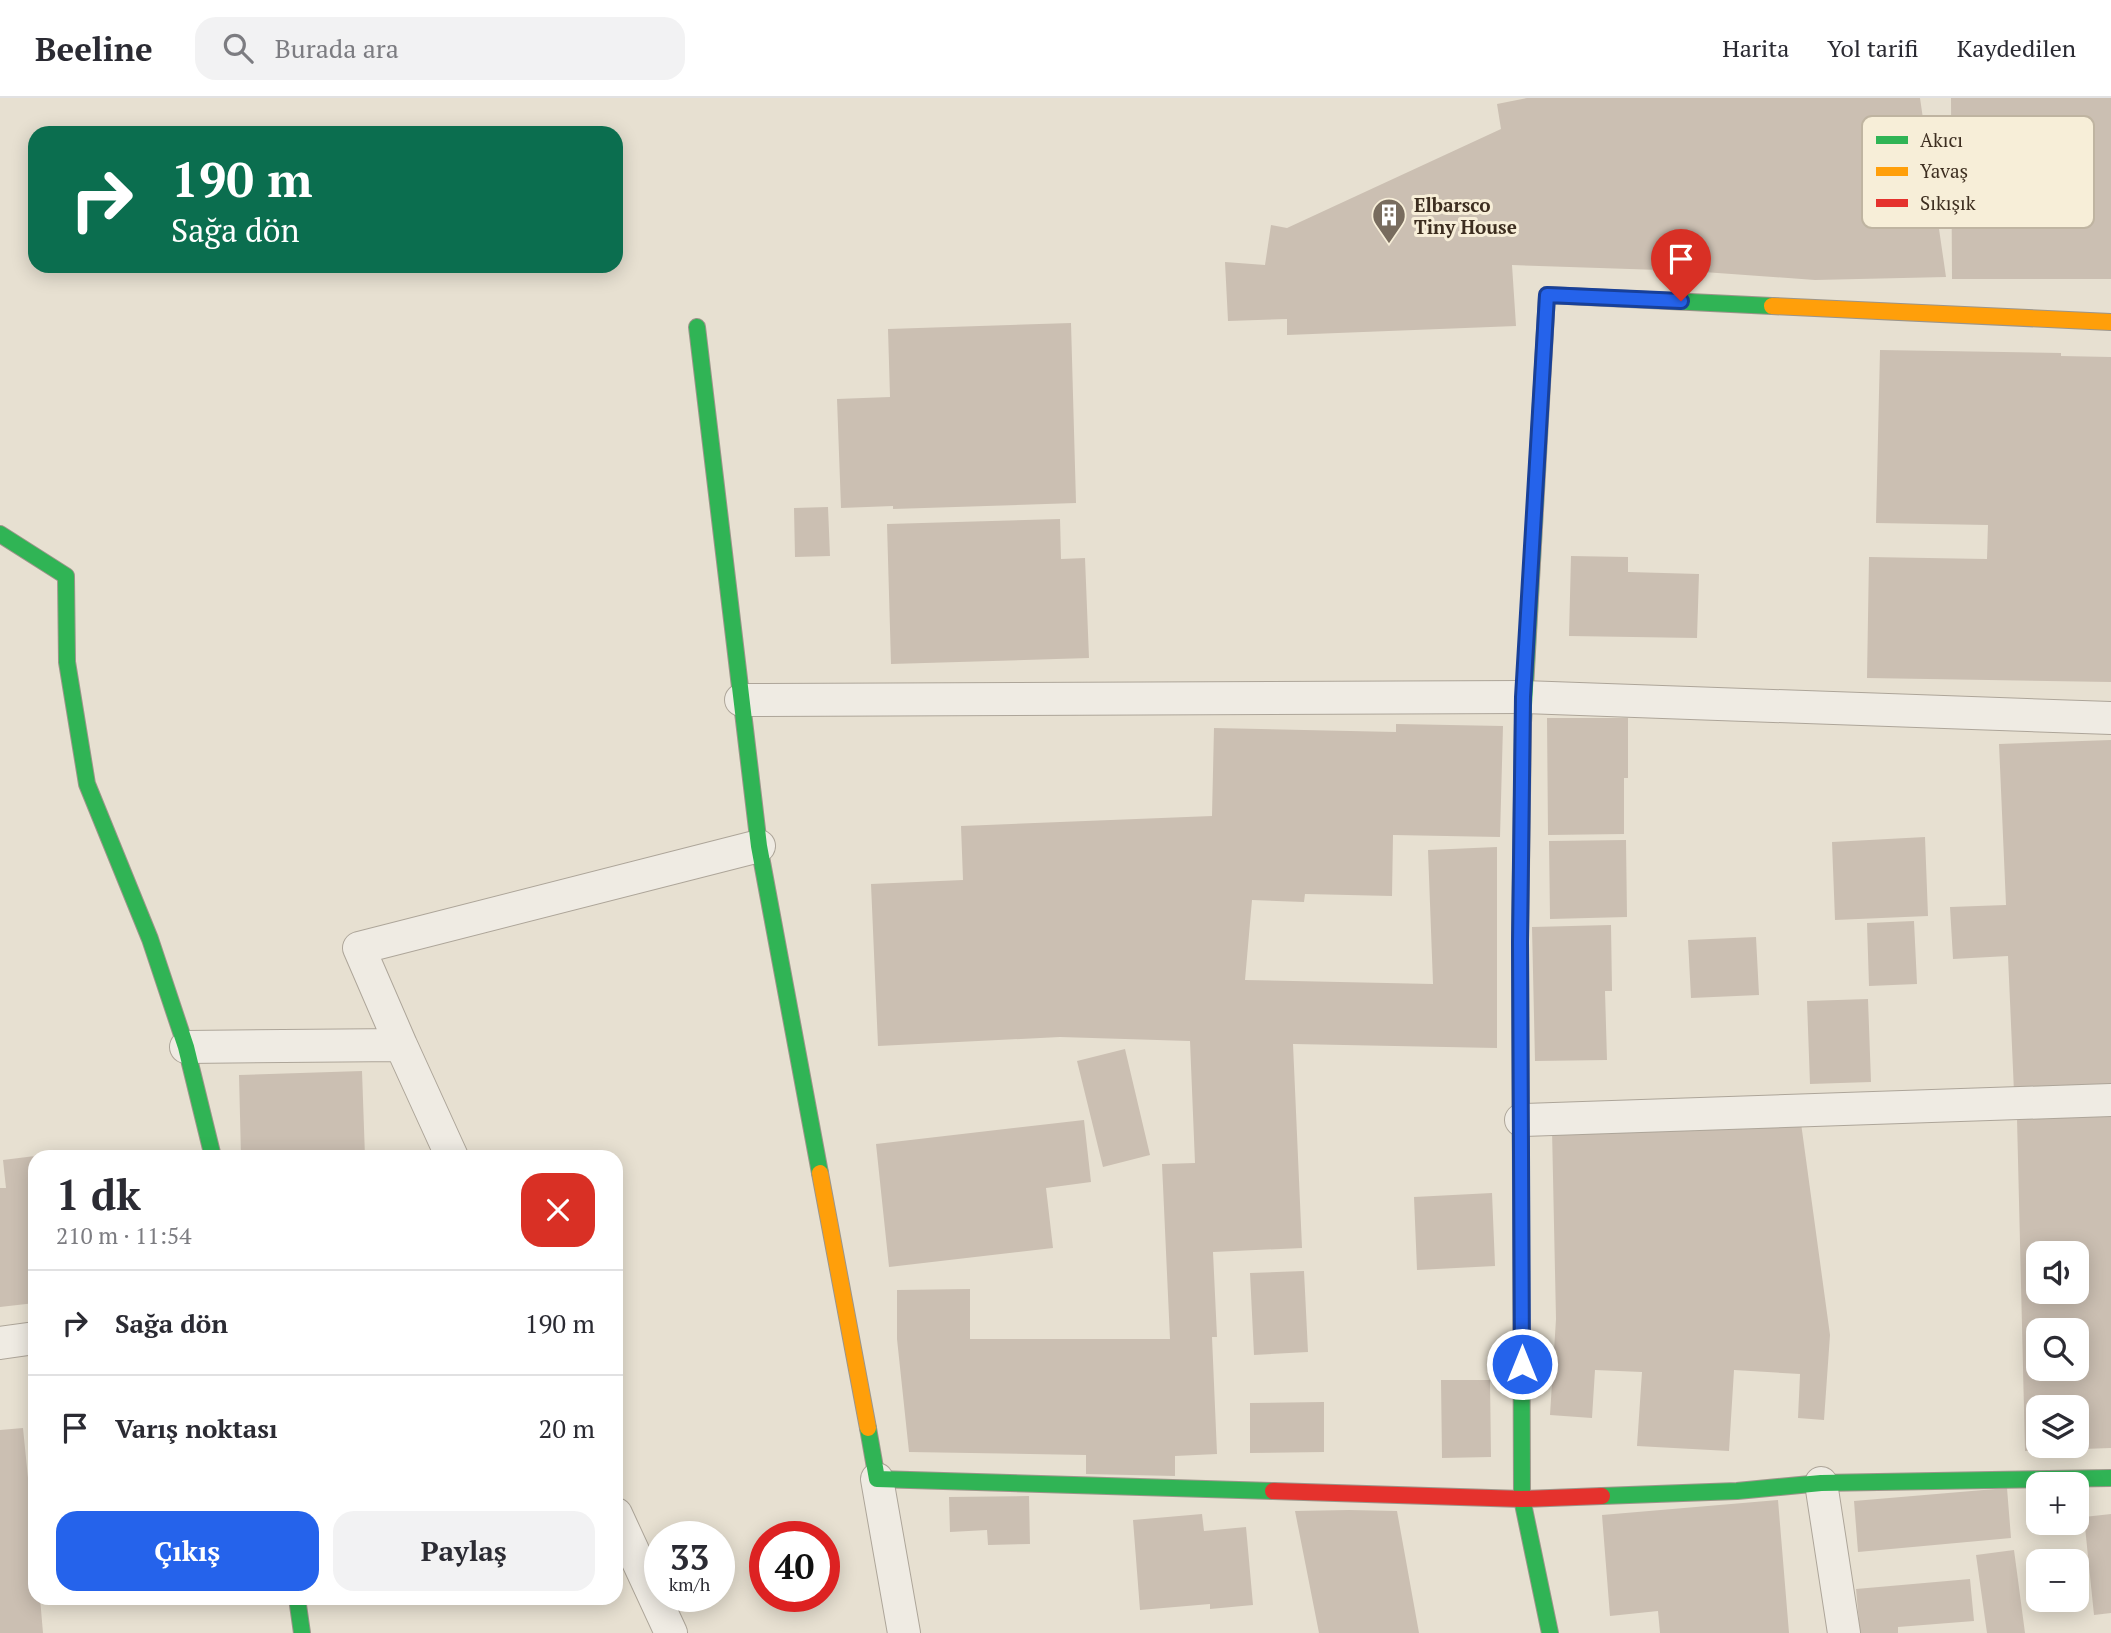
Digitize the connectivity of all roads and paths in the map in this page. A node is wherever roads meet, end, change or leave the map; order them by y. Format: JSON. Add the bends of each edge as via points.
{"nodes":[{"id":1,"x":2111,"y":322,"type":"edge"},
{"id":2,"x":697,"y":327,"type":"dead end"},
{"id":3,"x":0,"y":534,"type":"edge"},
{"id":4,"x":1523,"y":697,"type":"junction"},
{"id":5,"x":741,"y":700,"type":"junction"},
{"id":6,"x":2111,"y":718,"type":"edge"},
{"id":7,"x":759,"y":846,"type":"junction"},
{"id":8,"x":401,"y":1045,"type":"junction"},
{"id":9,"x":186,"y":1047,"type":"junction"},
{"id":10,"x":2111,"y":1100,"type":"edge"},
{"id":11,"x":1521,"y":1120,"type":"junction"},
{"id":12,"x":211,"y":1150,"type":"edge"},
{"id":13,"x":449,"y":1150,"type":"edge"},
{"id":14,"x":28,"y":1339,"type":"edge"},
{"id":15,"x":0,"y":1343,"type":"edge"},
{"id":16,"x":2111,"y":1478,"type":"edge"},
{"id":17,"x":877,"y":1479,"type":"junction"},
{"id":18,"x":1821,"y":1483,"type":"junction"},
{"id":19,"x":1522,"y":1499,"type":"junction"},
{"id":20,"x":623,"y":1529,"type":"edge"},
{"id":21,"x":298,"y":1605,"type":"edge"},
{"id":22,"x":302,"y":1633,"type":"edge"},
{"id":23,"x":671,"y":1633,"type":"edge"},
{"id":24,"x":904,"y":1633,"type":"edge"},
{"id":25,"x":1550,"y":1633,"type":"edge"},
{"id":26,"x":1844,"y":1633,"type":"edge"}],
"edges":[{"from":1,"to":4,"type":"street","via":[[1547,295]]},
{"from":2,"to":5,"type":"street"},
{"from":3,"to":9,"type":"street","via":[[66,576],[67,662],[87,784],[150,939]]},
{"from":4,"to":5,"type":"street"},
{"from":4,"to":6,"type":"street"},
{"from":4,"to":11,"type":"street"},
{"from":5,"to":7,"type":"street"},
{"from":7,"to":8,"type":"street","via":[[359,948]]},
{"from":7,"to":17,"type":"street"},
{"from":8,"to":9,"type":"street"},
{"from":8,"to":13,"type":"street"},
{"from":9,"to":12,"type":"street"},
{"from":10,"to":11,"type":"street"},
{"from":11,"to":19,"type":"street"},
{"from":14,"to":15,"type":"street"},
{"from":16,"to":18,"type":"street"},
{"from":17,"to":19,"type":"street"},
{"from":17,"to":24,"type":"street"},
{"from":18,"to":19,"type":"street"},
{"from":18,"to":26,"type":"street"},
{"from":19,"to":25,"type":"street"},
{"from":20,"to":23,"type":"street"},
{"from":21,"to":22,"type":"street"}]}
